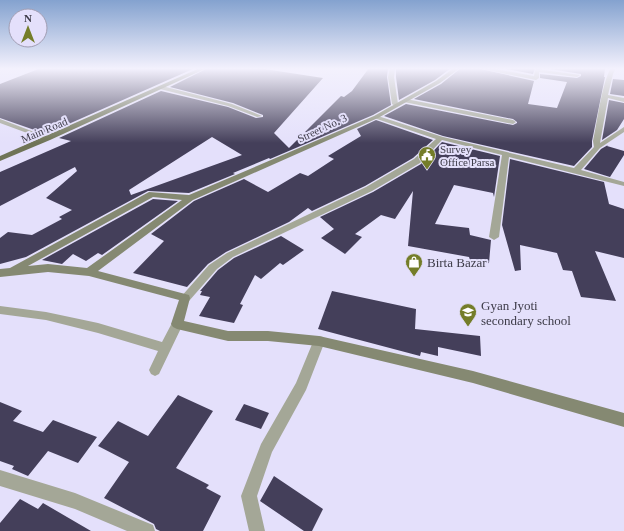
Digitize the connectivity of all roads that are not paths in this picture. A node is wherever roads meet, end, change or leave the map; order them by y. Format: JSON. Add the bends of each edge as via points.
{"nodes":[{"id":1,"x":151,"y":93,"type":"edge"},
{"id":2,"x":181,"y":93,"type":"edge"},
{"id":3,"x":393,"y":93,"type":"edge"},
{"id":4,"x":421,"y":93,"type":"edge"},
{"id":5,"x":606,"y":93,"type":"edge"},
{"id":6,"x":605,"y":96,"type":"junction"},
{"id":7,"x":624,"y":100,"type":"edge"},
{"id":8,"x":406,"y":101,"type":"junction"},
{"id":9,"x":395,"y":104,"type":"junction"},
{"id":10,"x":259,"y":116,"type":"dead end"},
{"id":11,"x":376,"y":117,"type":"junction"},
{"id":12,"x":0,"y":121,"type":"edge"},
{"id":13,"x":513,"y":122,"type":"dead end"},
{"id":14,"x":624,"y":129,"type":"edge"},
{"id":15,"x":441,"y":138,"type":"junction"},
{"id":16,"x":48,"y":139,"type":"junction"},
{"id":17,"x":598,"y":147,"type":"junction"},
{"id":18,"x":506,"y":154,"type":"junction"},
{"id":19,"x":0,"y":159,"type":"edge"},
{"id":20,"x":576,"y":171,"type":"junction"},
{"id":21,"x":624,"y":184,"type":"edge"},
{"id":22,"x":190,"y":198,"type":"junction"},
{"id":23,"x":494,"y":237,"type":"dead end"},
{"id":24,"x":89,"y":272,"type":"junction"},
{"id":25,"x":5,"y":273,"type":"edge"},
{"id":26,"x":185,"y":298,"type":"junction"},
{"id":27,"x":0,"y":310,"type":"edge"},
{"id":28,"x":177,"y":324,"type":"junction"},
{"id":29,"x":319,"y":342,"type":"junction"},
{"id":30,"x":166,"y":348,"type":"junction"},
{"id":31,"x":155,"y":370,"type":"dead end"},
{"id":32,"x":624,"y":420,"type":"edge"},
{"id":33,"x":0,"y":478,"type":"edge"},
{"id":34,"x":147,"y":531,"type":"edge"},
{"id":35,"x":257,"y":531,"type":"edge"}],
"edges":[{"from":1,"to":16,"type":"main road","name":"Main Road"},
{"from":2,"to":10,"type":"street","via":[[230,105]]},
{"from":3,"to":9,"type":"street"},
{"from":4,"to":8,"type":"street","name":"Street No. 3"},
{"from":5,"to":6,"type":"street"},
{"from":6,"to":7,"type":"street"},
{"from":6,"to":17,"type":"street","via":[[596,141]]},
{"from":8,"to":9,"type":"street","name":"Street No. 3"},
{"from":8,"to":13,"type":"street"},
{"from":9,"to":11,"type":"street","name":"Street No. 3"},
{"from":11,"to":15,"type":"street"},
{"from":11,"to":22,"type":"street","name":"Street No. 3"},
{"from":12,"to":16,"type":"street"},
{"from":14,"to":17,"type":"street"},
{"from":15,"to":18,"type":"street"},
{"from":15,"to":26,"type":"street","via":[[417,161],[369,189],[230,255],[213,267]]},
{"from":16,"to":19,"type":"main road","name":"Main Road"},
{"from":17,"to":20,"type":"street"},
{"from":18,"to":20,"type":"street"},
{"from":18,"to":23,"type":"street"},
{"from":20,"to":21,"type":"street"},
{"from":22,"to":24,"type":"street","name":"Street No. 3"},
{"from":22,"to":25,"type":"street","name":"Street No. 3","via":[[152,194]]},
{"from":24,"to":25,"type":"street","via":[[48,268]]},
{"from":24,"to":26,"type":"street"},
{"from":26,"to":28,"type":"street"},
{"from":27,"to":30,"type":"street","via":[[46,316]]},
{"from":28,"to":29,"type":"street","via":[[228,336],[268,336]]},
{"from":28,"to":30,"type":"street"},
{"from":29,"to":32,"type":"street","via":[[473,377]]},
{"from":29,"to":35,"type":"street","via":[[300,386],[266,449],[250,496]]},
{"from":30,"to":31,"type":"street"},
{"from":33,"to":34,"type":"street","via":[[75,501]]}]}
